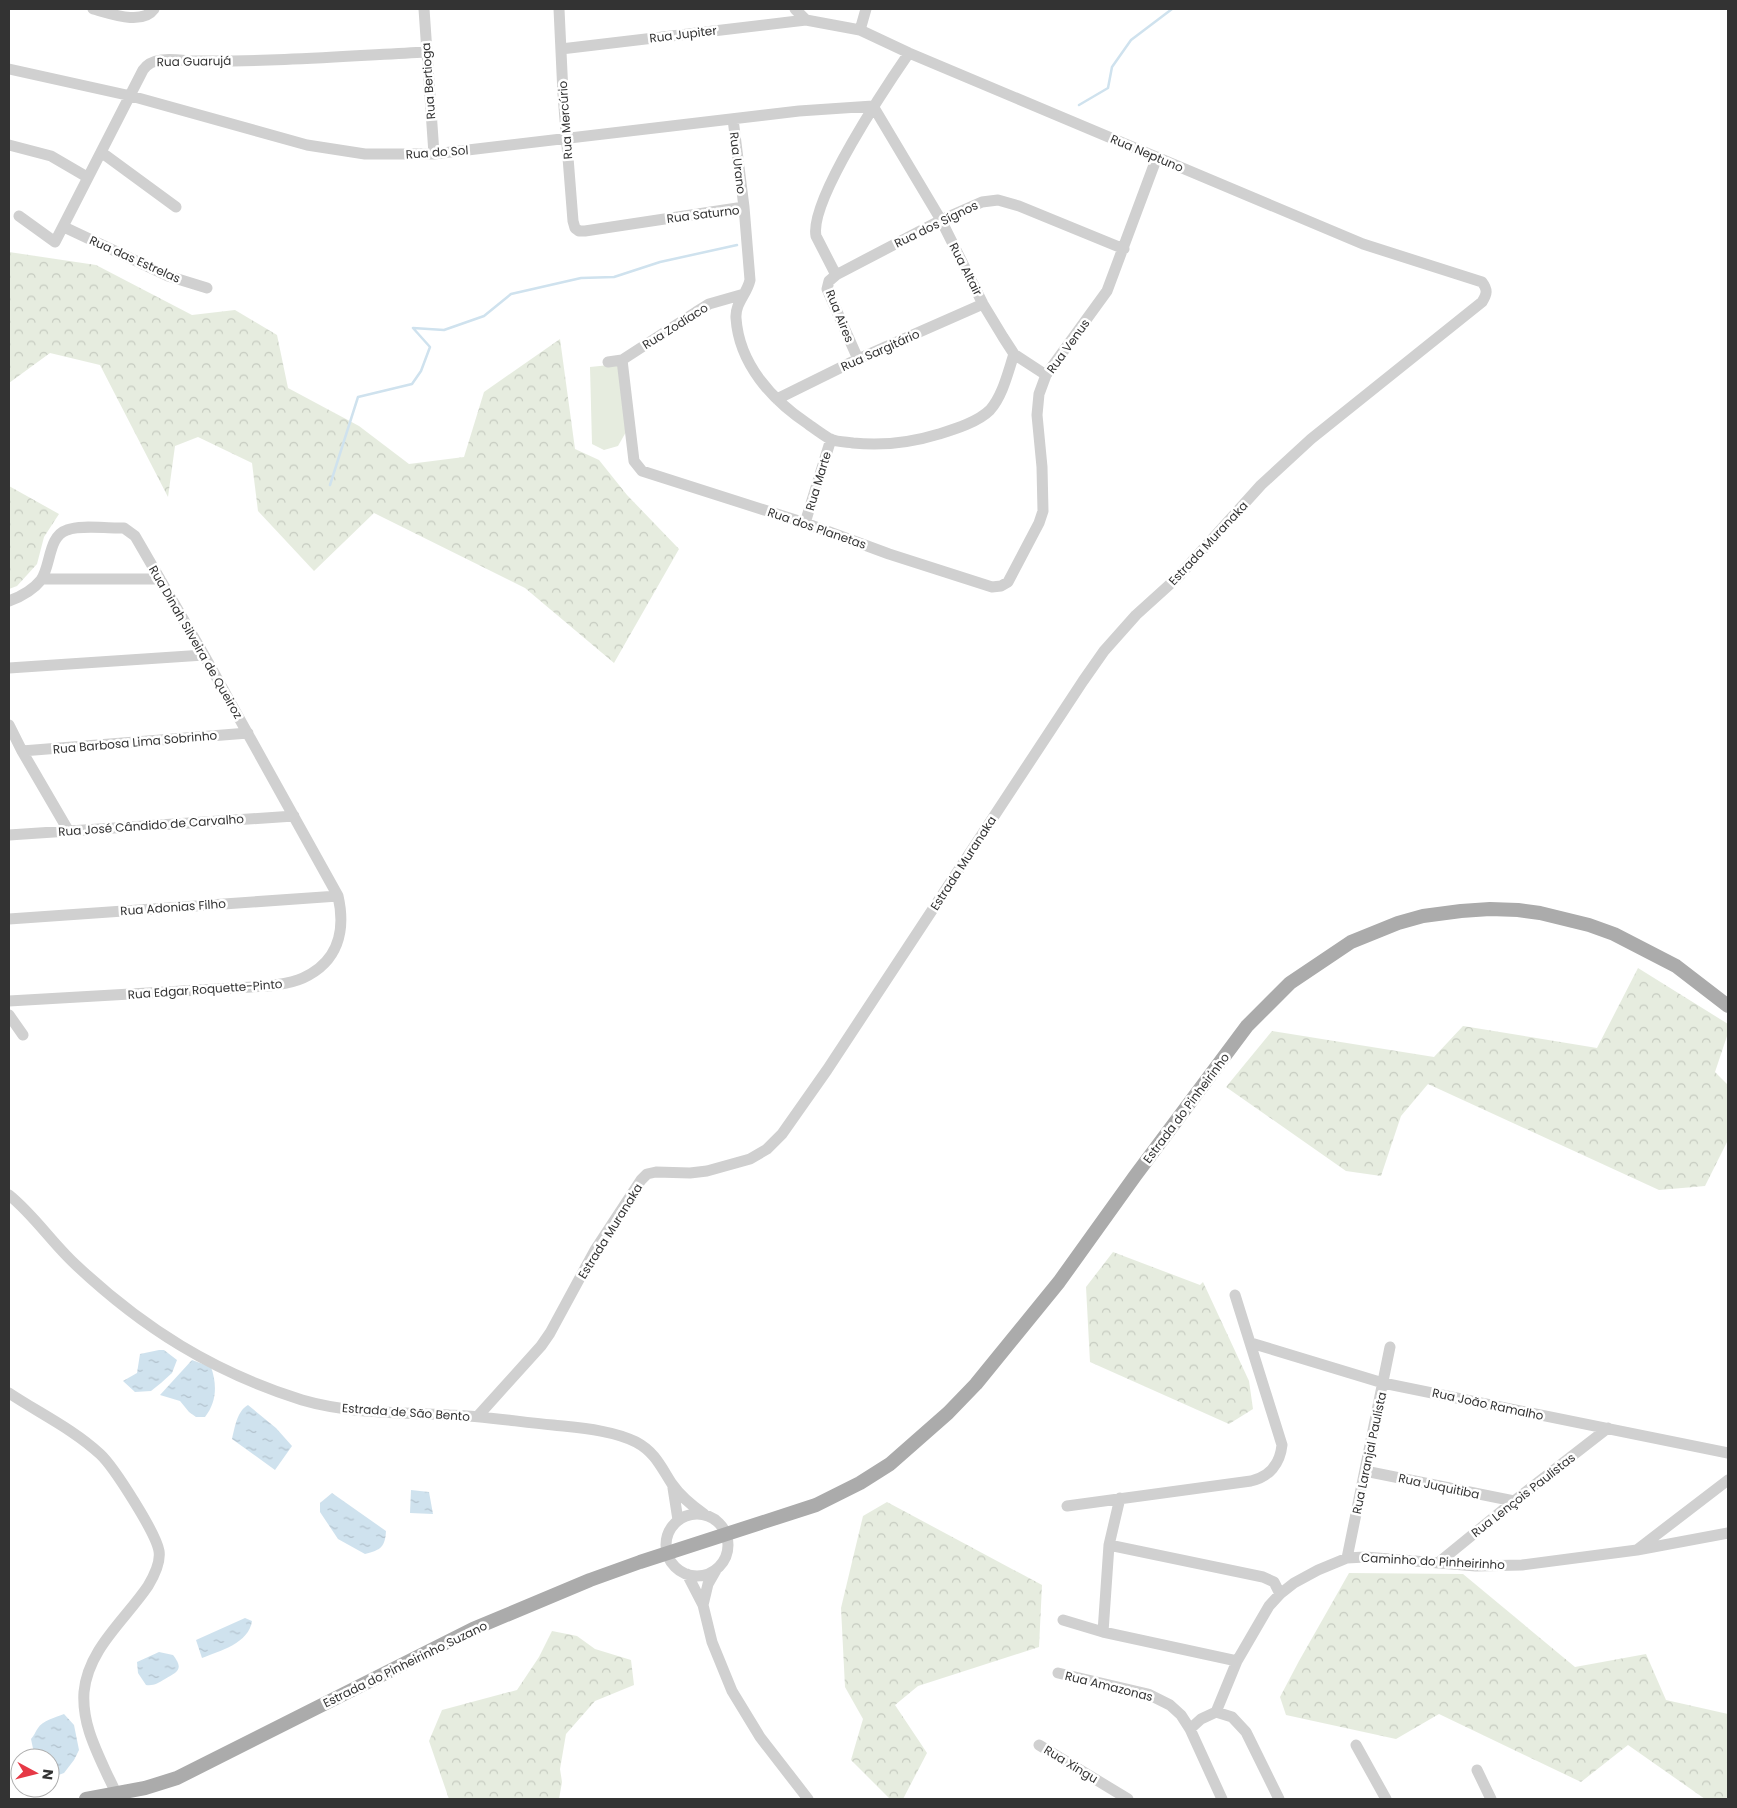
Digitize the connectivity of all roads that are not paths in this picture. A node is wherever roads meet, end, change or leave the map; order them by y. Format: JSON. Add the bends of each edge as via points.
{"nodes":[{"id":1,"x":93,"y":9,"type":"edge"},
{"id":2,"x":154,"y":9,"type":"edge"},
{"id":3,"x":424,"y":9,"type":"edge"},
{"id":4,"x":559,"y":9,"type":"edge"},
{"id":5,"x":795,"y":9,"type":"edge"},
{"id":6,"x":866,"y":9,"type":"edge"},
{"id":7,"x":806,"y":20,"type":"junction"},
{"id":8,"x":860,"y":30,"type":"junction"},
{"id":9,"x":561,"y":49,"type":"junction"},
{"id":10,"x":426,"y":52,"type":"junction"},
{"id":11,"x":909,"y":53,"type":"junction"},
{"id":12,"x":9,"y":69,"type":"edge"},
{"id":13,"x":131,"y":96,"type":"junction"},
{"id":14,"x":873,"y":106,"type":"junction"},
{"id":15,"x":733,"y":119,"type":"junction"},
{"id":16,"x":566,"y":138,"type":"junction"},
{"id":17,"x":9,"y":145,"type":"edge"},
{"id":18,"x":101,"y":152,"type":"junction"},
{"id":19,"x":434,"y":154,"type":"junction"},
{"id":20,"x":1157,"y":157,"type":"junction"},
{"id":21,"x":87,"y":177,"type":"junction"},
{"id":22,"x":176,"y":207,"type":"dead end"},
{"id":23,"x":744,"y":207,"type":"junction"},
{"id":24,"x":19,"y":216,"type":"dead end"},
{"id":25,"x":941,"y":220,"type":"junction"},
{"id":26,"x":64,"y":227,"type":"junction"},
{"id":27,"x":577,"y":230,"type":"joint"},
{"id":28,"x":1124,"y":249,"type":"junction"},
{"id":29,"x":836,"y":275,"type":"junction"},
{"id":30,"x":207,"y":288,"type":"dead end"},
{"id":31,"x":744,"y":294,"type":"junction"},
{"id":32,"x":1482,"y":302,"type":"joint"},
{"id":33,"x":983,"y":304,"type":"junction"},
{"id":34,"x":1014,"y":354,"type":"junction"},
{"id":35,"x":858,"y":359,"type":"junction"},
{"id":36,"x":622,"y":360,"type":"junction"},
{"id":37,"x":608,"y":362,"type":"dead end"},
{"id":38,"x":1046,"y":376,"type":"junction"},
{"id":39,"x":777,"y":399,"type":"junction"},
{"id":40,"x":831,"y":439,"type":"junction"},
{"id":41,"x":805,"y":523,"type":"junction"},
{"id":42,"x":42,"y":578,"type":"junction"},
{"id":43,"x":160,"y":579,"type":"junction"},
{"id":44,"x":992,"y":587,"type":"joint"},
{"id":45,"x":9,"y":601,"type":"edge"},
{"id":46,"x":204,"y":654,"type":"junction"},
{"id":47,"x":9,"y":668,"type":"edge"},
{"id":48,"x":9,"y":725,"type":"edge"},
{"id":49,"x":248,"y":733,"type":"junction"},
{"id":50,"x":22,"y":751,"type":"junction"},
{"id":51,"x":294,"y":816,"type":"junction"},
{"id":52,"x":68,"y":830,"type":"junction"},
{"id":53,"x":9,"y":835,"type":"edge"},
{"id":54,"x":338,"y":896,"type":"junction"},
{"id":55,"x":9,"y":918,"type":"edge"},
{"id":56,"x":9,"y":1001,"type":"edge"},
{"id":57,"x":1728,"y":1006,"type":"edge"},
{"id":58,"x":9,"y":1015,"type":"edge"},
{"id":59,"x":23,"y":1036,"type":"dead end"},
{"id":60,"x":9,"y":1195,"type":"edge"},
{"id":61,"x":1235,"y":1295,"type":"dead end"},
{"id":62,"x":1251,"y":1343,"type":"junction"},
{"id":63,"x":1390,"y":1347,"type":"dead end"},
{"id":64,"x":1383,"y":1383,"type":"junction"},
{"id":65,"x":9,"y":1393,"type":"edge"},
{"id":66,"x":477,"y":1417,"type":"junction"},
{"id":67,"x":1608,"y":1428,"type":"junction"},
{"id":68,"x":1728,"y":1453,"type":"edge"},
{"id":69,"x":1365,"y":1471,"type":"junction"},
{"id":70,"x":1728,"y":1480,"type":"edge"},
{"id":71,"x":672,"y":1484,"type":"junction"},
{"id":72,"x":1120,"y":1498,"type":"junction"},
{"id":73,"x":1514,"y":1501,"type":"junction"},
{"id":74,"x":1067,"y":1506,"type":"dead end"},
{"id":75,"x":704,"y":1514,"type":"junction"},
{"id":76,"x":678,"y":1520,"type":"junction"},
{"id":77,"x":1728,"y":1533,"type":"edge"},
{"id":78,"x":727,"y":1534,"type":"junction"},
{"id":79,"x":1109,"y":1545,"type":"junction"},
{"id":80,"x":1637,"y":1550,"type":"junction"},
{"id":81,"x":667,"y":1553,"type":"junction"},
{"id":82,"x":1347,"y":1558,"type":"junction"},
{"id":83,"x":1438,"y":1563,"type":"junction"},
{"id":84,"x":716,"y":1570,"type":"junction"},
{"id":85,"x":687,"y":1574,"type":"junction"},
{"id":86,"x":1280,"y":1594,"type":"junction"},
{"id":87,"x":703,"y":1605,"type":"junction"},
{"id":88,"x":1063,"y":1620,"type":"dead end"},
{"id":89,"x":1103,"y":1632,"type":"junction"},
{"id":90,"x":1237,"y":1661,"type":"junction"},
{"id":91,"x":1058,"y":1673,"type":"dead end"},
{"id":92,"x":1216,"y":1712,"type":"junction"},
{"id":93,"x":1190,"y":1730,"type":"junction"},
{"id":94,"x":1039,"y":1745,"type":"dead end"},
{"id":95,"x":1356,"y":1745,"type":"dead end"},
{"id":96,"x":1477,"y":1770,"type":"dead end"},
{"id":97,"x":117,"y":1796,"type":"edge"},
{"id":98,"x":86,"y":1799,"type":"edge"},
{"id":99,"x":808,"y":1799,"type":"edge"},
{"id":100,"x":1128,"y":1799,"type":"edge"},
{"id":101,"x":1222,"y":1799,"type":"edge"},
{"id":102,"x":1279,"y":1799,"type":"edge"},
{"id":103,"x":1386,"y":1799,"type":"edge"},
{"id":104,"x":1491,"y":1799,"type":"edge"}],
"edges":[{"from":1,"to":2,"type":"street","via":[[139,17]]},
{"from":3,"to":10,"type":"street","name":"Rua Bertioga"},
{"from":4,"to":9,"type":"street","name":"Rua Mercúrio"},
{"from":5,"to":7,"type":"street"},
{"from":6,"to":8,"type":"street"},
{"from":7,"to":8,"type":"street","name":"Rua Neptuno"},
{"from":7,"to":9,"type":"street","name":"Rua Jupiter"},
{"from":8,"to":11,"type":"street","name":"Rua Neptuno"},
{"from":9,"to":16,"type":"street","name":"Rua Mercúrio"},
{"from":10,"to":13,"type":"street","name":"Rua Guarujá","via":[[154,61],[143,70]]},
{"from":10,"to":19,"type":"street","name":"Rua Bertioga"},
{"from":11,"to":14,"type":"street"},
{"from":11,"to":20,"type":"street","name":"Rua Neptuno"},
{"from":12,"to":13,"type":"street","name":"Rua do Sol"},
{"from":13,"to":18,"type":"street","name":"Rua Guarujá"},
{"from":13,"to":19,"type":"street","name":"Rua do Sol","via":[[332,150],[365,154]]},
{"from":14,"to":15,"type":"street","name":"Rua do Sol"},
{"from":14,"to":25,"type":"street","name":"Rua Altair"},
{"from":14,"to":29,"type":"street","via":[[817,217],[816,236]]},
{"from":15,"to":16,"type":"street","name":"Rua do Sol"},
{"from":15,"to":23,"type":"street","name":"Rua Urano"},
{"from":16,"to":19,"type":"street","name":"Rua do Sol"},
{"from":16,"to":27,"type":"street","name":"Rua Mercúrio","via":[[573,220]]},
{"from":17,"to":21,"type":"street","via":[[51,156]]},
{"from":18,"to":21,"type":"street","name":"Rua Guarujá"},
{"from":18,"to":22,"type":"street"},
{"from":20,"to":28,"type":"street","name":"Rua Venus"},
{"from":20,"to":32,"type":"street","name":"Rua Neptuno","via":[[1363,244],[1482,282],[1487,295]]},
{"from":21,"to":26,"type":"street","name":"Rua Guarujá"},
{"from":23,"to":27,"type":"street","name":"Rua Saturno"},
{"from":23,"to":31,"type":"street","name":"Rua Saturno","via":[[750,280]]},
{"from":24,"to":26,"type":"street","name":"Rua Guarujá","via":[[56,242]]},
{"from":25,"to":28,"type":"street","name":"Rua dos Sígnos","via":[[982,202],[998,200]]},
{"from":25,"to":29,"type":"street","name":"Rua dos Sígnos"},
{"from":25,"to":33,"type":"street","name":"Rua Altair"},
{"from":26,"to":30,"type":"street","name":"Rua das Estrelas","via":[[168,276]]},
{"from":28,"to":38,"type":"street","name":"Rua Venus","via":[[1101,302]]},
{"from":29,"to":35,"type":"street","name":"Rua Aires","via":[[829,281],[828,289]]},
{"from":31,"to":36,"type":"street","name":"Rua Zodíaco","via":[[709,304]]},
{"from":31,"to":39,"type":"street","name":"Rua Saturno","via":[[736,308],[737,329],[752,370]]},
{"from":32,"to":66,"type":"street","name":"Estrada Muranaka","via":[[1311,439],[1261,485],[1178,577],[1136,615],[1083,681],[782,1134],[767,1149],[750,1159],[707,1171],[647,1174],[596,1250],[550,1333]]},
{"from":33,"to":34,"type":"street","name":"Rua Altair"},
{"from":33,"to":35,"type":"street","name":"Rua Sargitário"},
{"from":34,"to":38,"type":"street"},
{"from":34,"to":40,"type":"street","via":[[997,402],[988,412],[959,427],[922,439],[888,445]]},
{"from":35,"to":39,"type":"street","name":"Rua Sargitário"},
{"from":36,"to":37,"type":"street","name":"Rua Zodíaco"},
{"from":36,"to":41,"type":"street","name":"Rua dos Planetas","via":[[634,461],[642,471]]},
{"from":38,"to":44,"type":"street","name":"Rua Venus","via":[[1039,394],[1037,415],[1042,467],[1043,511],[1040,523],[1008,582]]},
{"from":39,"to":40,"type":"street","name":"Rua Saturno"},
{"from":40,"to":41,"type":"street","name":"Rua Marte"},
{"from":41,"to":44,"type":"street","name":"Rua dos Planetas"},
{"from":42,"to":43,"type":"street"},
{"from":42,"to":43,"type":"street","name":"Rua Dinah Silveira de Queiroz","via":[[61,532],[124,528],[135,536]]},
{"from":42,"to":45,"type":"street","name":"Rua Dinah Silveira de Queiroz","via":[[36,586]]},
{"from":43,"to":46,"type":"street","name":"Rua Dinah Silveira de Queiroz"},
{"from":46,"to":47,"type":"street"},
{"from":46,"to":49,"type":"street","name":"Rua Dinah Silveira de Queiroz"},
{"from":48,"to":50,"type":"street"},
{"from":49,"to":50,"type":"street","name":"Rua Barbosa Lima Sobrinho"},
{"from":49,"to":51,"type":"street","name":"Rua Dinah Silveira de Queiroz"},
{"from":50,"to":52,"type":"street"},
{"from":51,"to":52,"type":"street","name":"Rua José Cândido de Carvalho"},
{"from":51,"to":54,"type":"street","name":"Rua Dinah Silveira de Queiroz"},
{"from":52,"to":53,"type":"street","name":"Rua José Cândido de Carvalho"},
{"from":54,"to":55,"type":"street","name":"Rua Adonias Filho"},
{"from":54,"to":56,"type":"street","name":"Rua Edgar Roquette-Pinto","via":[[340,937],[326,962],[303,978],[269,986]]},
{"from":57,"to":78,"type":"main road","name":"Estrada do Pinheirinho","via":[[1676,966],[1614,934],[1540,913],[1461,910],[1398,923],[1351,942],[1290,983],[1247,1026],[1059,1282],[976,1384],[948,1413],[890,1464],[860,1484],[816,1505]]},
{"from":58,"to":59,"type":"street"},
{"from":60,"to":66,"type":"street","name":"Estrada de São Bento","via":[[111,1297],[164,1337],[220,1367],[293,1397],[328,1406],[381,1413]]},
{"from":61,"to":62,"type":"street"},
{"from":62,"to":64,"type":"street","name":"Rua João Ramalho"},
{"from":62,"to":72,"type":"street","via":[[1282,1445],[1280,1458],[1273,1469],[1251,1481]]},
{"from":63,"to":64,"type":"street","name":"Rua Laranjal Paulista"},
{"from":64,"to":67,"type":"street","name":"Rua João Ramalho"},
{"from":64,"to":69,"type":"street","name":"Rua Laranjal Paulista"},
{"from":65,"to":97,"type":"street","via":[[60,1424],[101,1455],[151,1530],[158,1547],[154,1576],[106,1640],[86,1678],[84,1708],[87,1728]]},
{"from":66,"to":71,"type":"street","name":"Estrada de São Bento","via":[[622,1437],[640,1444],[651,1453]]},
{"from":67,"to":68,"type":"street","name":"Rua João Ramalho"},
{"from":67,"to":73,"type":"street","name":"Rua Lençois Paulistas"},
{"from":69,"to":73,"type":"street","name":"Rua Juquitiba"},
{"from":69,"to":82,"type":"street","name":"Rua Laranjal Paulista"},
{"from":70,"to":80,"type":"street"},
{"from":71,"to":75,"type":"street","name":"Estrada de São Bento","via":[[686,1502]]},
{"from":71,"to":76,"type":"street","name":"Estrada de São Bento"},
{"from":72,"to":74,"type":"street"},
{"from":72,"to":79,"type":"street"},
{"from":73,"to":83,"type":"street","name":"Rua Lençois Paulistas"},
{"from":75,"to":76,"type":"street","via":[[695,1513]]},
{"from":75,"to":78,"type":"street","via":[[718,1521]]},
{"from":76,"to":81,"type":"street","via":[[668,1534]]},
{"from":77,"to":80,"type":"street","name":"Caminho do Pinheirinho"},
{"from":78,"to":81,"type":"main road","name":"Estrada do Pinheirinho Suzano"},
{"from":78,"to":84,"type":"street","via":[[727,1554]]},
{"from":79,"to":86,"type":"street","via":[[1263,1577],[1274,1582]]},
{"from":79,"to":89,"type":"street"},
{"from":80,"to":83,"type":"street","name":"Caminho do Pinheirinho","via":[[1522,1565]]},
{"from":81,"to":85,"type":"street","via":[[671,1562]]},
{"from":81,"to":97,"type":"main road","name":"Estrada do Pinheirinho Suzano","via":[[590,1580],[473,1629],[177,1778]]},
{"from":82,"to":83,"type":"street","name":"Caminho do Pinheirinho"},
{"from":82,"to":86,"type":"street","name":"Caminho do Pinheirinho","via":[[1318,1570]]},
{"from":84,"to":85,"type":"street","via":[[707,1575]]},
{"from":84,"to":87,"type":"street","via":[[708,1584]]},
{"from":85,"to":87,"type":"street"},
{"from":86,"to":90,"type":"street","name":"Caminho do Pinheirinho","via":[[1264,1614]]},
{"from":87,"to":99,"type":"street","via":[[712,1642],[732,1691],[765,1744]]},
{"from":88,"to":89,"type":"street"},
{"from":89,"to":90,"type":"street"},
{"from":90,"to":92,"type":"street","name":"Caminho do Pinheirinho"},
{"from":91,"to":93,"type":"street","name":"Rua Amazonas","via":[[1161,1699],[1181,1716]]},
{"from":92,"to":93,"type":"street","via":[[1201,1719]]},
{"from":92,"to":102,"type":"street","via":[[1232,1717],[1246,1732]]},
{"from":93,"to":101,"type":"street","name":"Rua Amazonas"},
{"from":94,"to":100,"type":"street","name":"Rua Xingu"},
{"from":95,"to":103,"type":"street"},
{"from":96,"to":104,"type":"street"},
{"from":97,"to":98,"type":"main road","name":"Estrada do Pinheirinho Suzano"}]}
